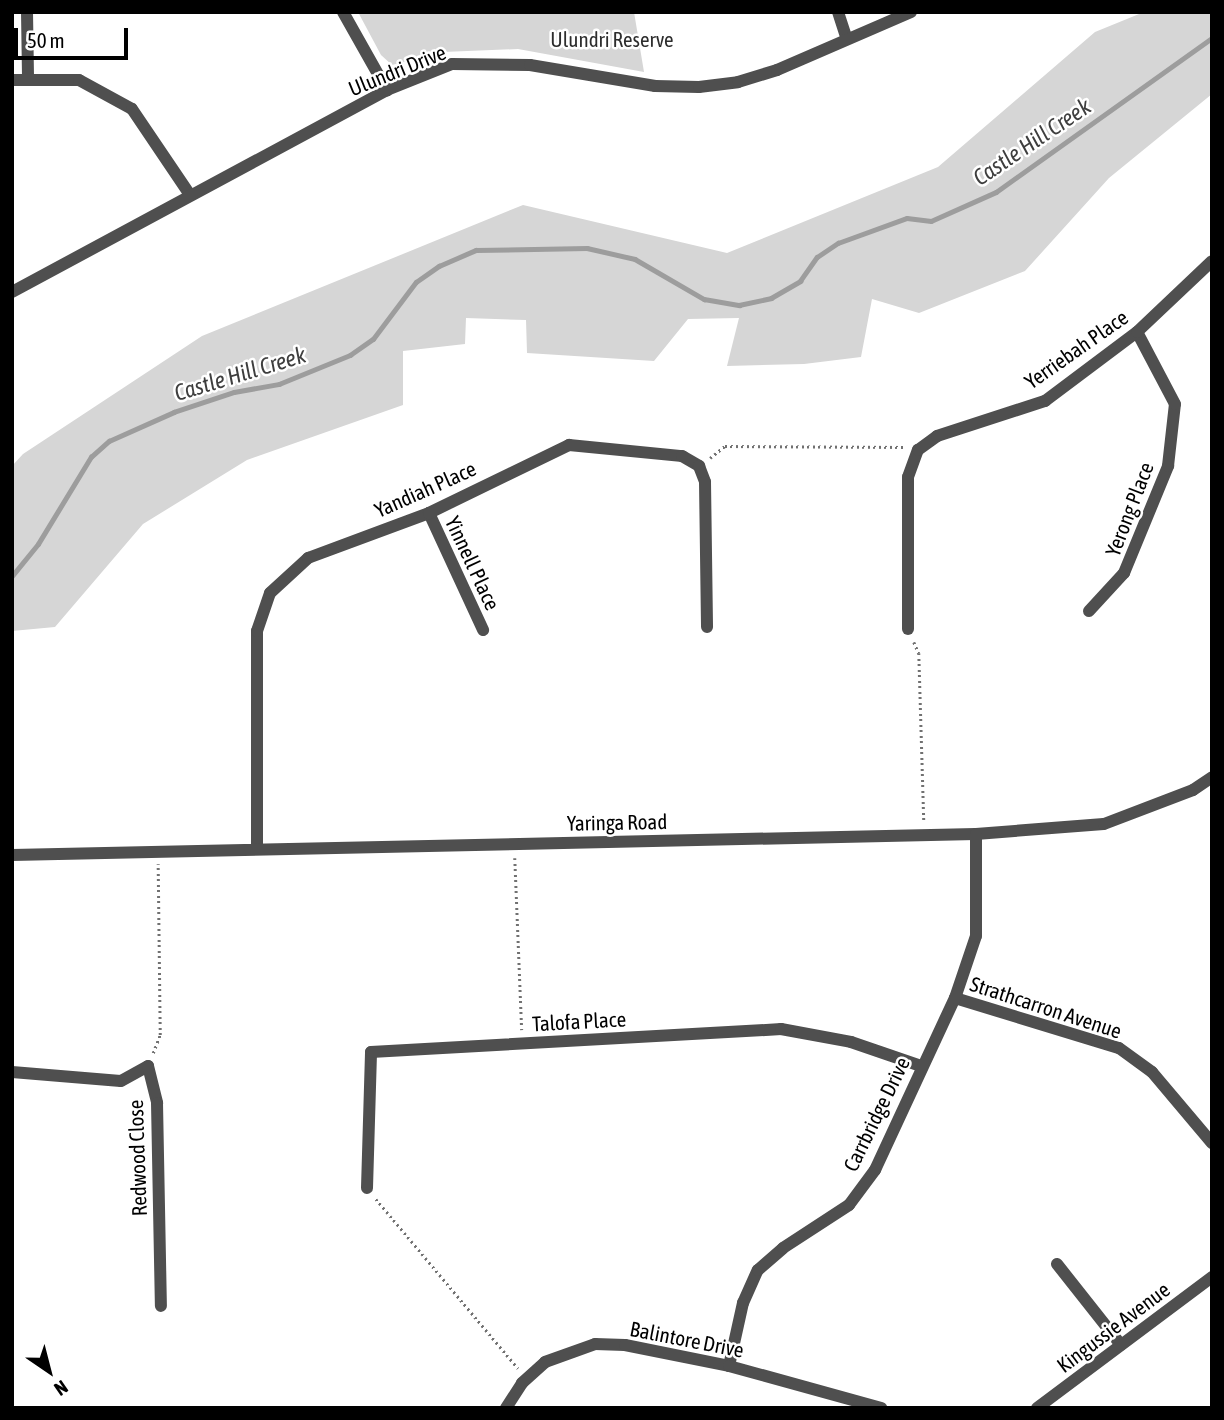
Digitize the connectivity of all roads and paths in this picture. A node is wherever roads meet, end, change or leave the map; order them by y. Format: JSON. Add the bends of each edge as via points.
{"nodes":[{"id":1,"x":27,"y":12,"type":"edge"},
{"id":2,"x":343,"y":12,"type":"edge"},
{"id":3,"x":838,"y":12,"type":"edge"},
{"id":4,"x":911,"y":12,"type":"edge"},
{"id":5,"x":846,"y":39,"type":"junction"},
{"id":6,"x":29,"y":79,"type":"junction"},
{"id":7,"x":12,"y":80,"type":"edge"},
{"id":8,"x":387,"y":90,"type":"junction"},
{"id":9,"x":190,"y":195,"type":"junction"},
{"id":10,"x":1212,"y":261,"type":"edge"},
{"id":11,"x":12,"y":292,"type":"edge"},
{"id":12,"x":1137,"y":332,"type":"junction"},
{"id":13,"x":918,"y":450,"type":"junction"},
{"id":14,"x":699,"y":466,"type":"junction"},
{"id":15,"x":429,"y":513,"type":"junction"},
{"id":16,"x":1089,"y":611,"type":"dead end"},
{"id":17,"x":707,"y":627,"type":"dead end"},
{"id":18,"x":908,"y":629,"type":"joint"},
{"id":19,"x":483,"y":630,"type":"dead end"},
{"id":20,"x":1212,"y":777,"type":"edge"},
{"id":21,"x":976,"y":834,"type":"junction"},
{"id":22,"x":924,"y":835,"type":"junction"},
{"id":23,"x":515,"y":843,"type":"junction"},
{"id":24,"x":257,"y":849,"type":"junction"},
{"id":25,"x":158,"y":851,"type":"junction"},
{"id":26,"x":12,"y":855,"type":"edge"},
{"id":27,"x":955,"y":998,"type":"junction"},
{"id":28,"x":522,"y":1044,"type":"junction"},
{"id":29,"x":148,"y":1066,"type":"junction"},
{"id":30,"x":921,"y":1066,"type":"junction"},
{"id":31,"x":12,"y":1072,"type":"edge"},
{"id":32,"x":1212,"y":1143,"type":"edge"},
{"id":33,"x":367,"y":1188,"type":"joint"},
{"id":34,"x":1057,"y":1264,"type":"dead end"},
{"id":35,"x":1212,"y":1277,"type":"edge"},
{"id":36,"x":160,"y":1306,"type":"dead end"},
{"id":37,"x":1121,"y":1345,"type":"junction"},
{"id":38,"x":729,"y":1366,"type":"junction"},
{"id":39,"x":527,"y":1378,"type":"junction"},
{"id":40,"x":506,"y":1408,"type":"edge"},
{"id":41,"x":881,"y":1408,"type":"edge"},
{"id":42,"x":1037,"y":1408,"type":"edge"}],
"edges":[{"from":1,"to":6,"type":"street"},
{"from":2,"to":8,"type":"street"},
{"from":3,"to":5,"type":"street"},
{"from":4,"to":5,"type":"street","name":"Ulundri Drive"},
{"from":5,"to":8,"type":"street","name":"Ulundri Drive","via":[[776,70],[738,82],[699,87],[655,86],[530,65],[452,64]]},
{"from":6,"to":7,"type":"street"},
{"from":6,"to":9,"type":"street","via":[[79,80],[132,109]]},
{"from":8,"to":9,"type":"street","name":"Ulundri Drive"},
{"from":9,"to":11,"type":"street","name":"Ulundri Drive"},
{"from":10,"to":12,"type":"street","name":"Yerriebah Place"},
{"from":12,"to":13,"type":"street","name":"Yerriebah Place","via":[[1045,401],[937,436]]},
{"from":12,"to":16,"type":"street","name":"Yerong Place","via":[[1175,404],[1168,466],[1124,573]]},
{"from":13,"to":14,"type":"path","via":[[900,445],[725,446]]},
{"from":13,"to":18,"type":"street","via":[[908,477]]},
{"from":14,"to":15,"type":"street","name":"Yandiah Place","via":[[682,456],[569,445]]},
{"from":14,"to":17,"type":"street","via":[[705,482]]},
{"from":15,"to":19,"type":"street","name":"Yinnell Place"},
{"from":15,"to":24,"type":"street","name":"Yandiah Place","via":[[308,558],[270,593],[257,631],[254,680]]},
{"from":18,"to":22,"type":"path","via":[[919,653]]},
{"from":20,"to":21,"type":"street","name":"Yaringa Road","via":[[1193,790],[1104,824]]},
{"from":21,"to":22,"type":"street","name":"Yaringa Road"},
{"from":21,"to":27,"type":"street","name":"Carrbridge Drive","via":[[976,936]]},
{"from":22,"to":23,"type":"street","name":"Yaringa Road"},
{"from":23,"to":24,"type":"street","name":"Yaringa Road"},
{"from":23,"to":28,"type":"path"},
{"from":24,"to":25,"type":"street","name":"Yaringa Road"},
{"from":25,"to":26,"type":"street","name":"Yaringa Road"},
{"from":25,"to":29,"type":"path","via":[[160,1035]]},
{"from":27,"to":30,"type":"street","name":"Carrbridge Drive"},
{"from":27,"to":32,"type":"street","name":"Strathcarron Avenue","via":[[1119,1048],[1152,1072]]},
{"from":28,"to":30,"type":"street","name":"Talofa Place","via":[[781,1028],[851,1042]]},
{"from":28,"to":33,"type":"street","name":"Talofa Place","via":[[371,1052]]},
{"from":29,"to":31,"type":"street","name":"Redwood Close","via":[[121,1081]]},
{"from":29,"to":36,"type":"street","name":"Redwood Close","via":[[157,1103]]},
{"from":30,"to":38,"type":"street","name":"Carrbridge Drive","via":[[875,1170],[849,1205],[758,1270],[743,1303]]},
{"from":33,"to":39,"type":"path"},
{"from":34,"to":37,"type":"street"},
{"from":35,"to":37,"type":"street","name":"Kingussie Avenue"},
{"from":37,"to":42,"type":"street","name":"Kingussie Avenue"},
{"from":38,"to":39,"type":"street","name":"Balintore Drive","via":[[625,1345],[595,1344],[569,1351]]},
{"from":38,"to":41,"type":"street","name":"Balintore Drive"},
{"from":39,"to":40,"type":"street","name":"Balintore Drive"}]}
